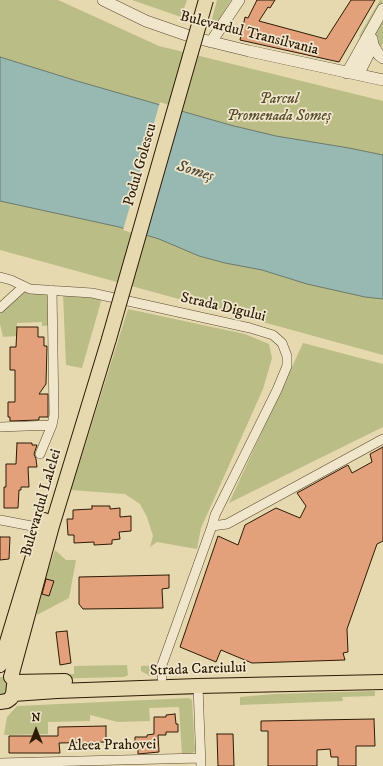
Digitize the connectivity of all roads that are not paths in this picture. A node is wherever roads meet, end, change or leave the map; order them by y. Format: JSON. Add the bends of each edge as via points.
{"nodes":[{"id":1,"x":198,"y":0,"type":"edge"},
{"id":2,"x":206,"y":0,"type":"edge"},
{"id":3,"x":238,"y":0,"type":"edge"},
{"id":4,"x":105,"y":1,"type":"edge"},
{"id":5,"x":383,"y":9,"type":"edge"},
{"id":6,"x":373,"y":26,"type":"junction"},
{"id":7,"x":372,"y":39,"type":"junction"},
{"id":8,"x":211,"y":42,"type":"junction"},
{"id":9,"x":383,"y":58,"type":"edge"},
{"id":10,"x":347,"y":72,"type":"junction"},
{"id":11,"x":383,"y":80,"type":"edge"},
{"id":12,"x":0,"y":276,"type":"edge"},
{"id":13,"x":23,"y":287,"type":"junction"},
{"id":14,"x":52,"y":290,"type":"junction"},
{"id":15,"x":0,"y":308,"type":"edge"},
{"id":16,"x":105,"y":338,"type":"junction"},
{"id":17,"x":52,"y":425,"type":"junction"},
{"id":18,"x":0,"y":428,"type":"edge"},
{"id":19,"x":383,"y":439,"type":"edge"},
{"id":20,"x":40,"y":454,"type":"dead end"},
{"id":21,"x":0,"y":520,"type":"edge"},
{"id":22,"x":212,"y":526,"type":"junction"},
{"id":23,"x":42,"y":528,"type":"junction"},
{"id":24,"x":18,"y":653,"type":"junction"},
{"id":25,"x":0,"y":664,"type":"edge"},
{"id":26,"x":383,"y":673,"type":"edge"},
{"id":27,"x":162,"y":678,"type":"junction"},
{"id":28,"x":9,"y":681,"type":"edge"},
{"id":29,"x":45,"y":682,"type":"junction"},
{"id":30,"x":383,"y":682,"type":"edge"},
{"id":31,"x":198,"y":686,"type":"junction"},
{"id":32,"x":1,"y":704,"type":"edge"},
{"id":33,"x":201,"y":762,"type":"edge"},
{"id":34,"x":0,"y":763,"type":"edge"}],
"edges":[{"from":1,"to":16,"type":"main road","name":"Podul Golescu"},
{"from":2,"to":16,"type":"main road","name":"Podul Golescu","bridge":true},
{"from":3,"to":8,"type":"street"},
{"from":4,"to":8,"type":"street","name":"Bulevardul Transilvania","via":[[146,22]]},
{"from":5,"to":6,"type":"street"},
{"from":6,"to":7,"type":"street"},
{"from":6,"to":10,"type":"street"},
{"from":7,"to":9,"type":"street","via":[[373,45]]},
{"from":7,"to":10,"type":"street","via":[[370,52],[362,68],[356,72]]},
{"from":8,"to":10,"type":"street","name":"Bulevardul Transilvania"},
{"from":10,"to":11,"type":"street","name":"Bulevardul Transilvania"},
{"from":12,"to":13,"type":"street","name":"Strada Digului"},
{"from":13,"to":14,"type":"street","name":"Strada Digului"},
{"from":13,"to":15,"type":"street"},
{"from":14,"to":17,"type":"street"},
{"from":14,"to":22,"type":"street","name":"Strada Digului","via":[[98,295],[250,328],[273,335],[282,343],[287,356],[287,366]]},
{"from":16,"to":23,"type":"main road","name":"Bulevardul Lalelei"},
{"from":16,"to":24,"type":"main road","name":"Bulevardul Lalelei"},
{"from":17,"to":18,"type":"street"},
{"from":17,"to":20,"type":"street"},
{"from":19,"to":22,"type":"street","via":[[227,524]]},
{"from":21,"to":23,"type":"street"},
{"from":22,"to":27,"type":"street","name":"Strada Digului","via":[[162,665]]},
{"from":23,"to":25,"type":"main road","name":"Bulevardul Lalelei"},
{"from":24,"to":28,"type":"main road","name":"Bulevardul Lalelei"},
{"from":24,"to":29,"type":"main road","via":[[25,671]]},
{"from":26,"to":27,"type":"main road","name":"Strada Careiului"},
{"from":27,"to":29,"type":"main road","name":"Strada Careiului"},
{"from":28,"to":29,"type":"main road","name":"Strada Careiului"},
{"from":28,"to":31,"type":"main road","name":"Strada Careiului","via":[[57,691]]},
{"from":28,"to":32,"type":"main road","via":[[7,701]]},
{"from":30,"to":31,"type":"main road","name":"Strada Careiului"},
{"from":31,"to":33,"type":"street"},
{"from":33,"to":34,"type":"street","name":"Aleea Prahovei"}]}
